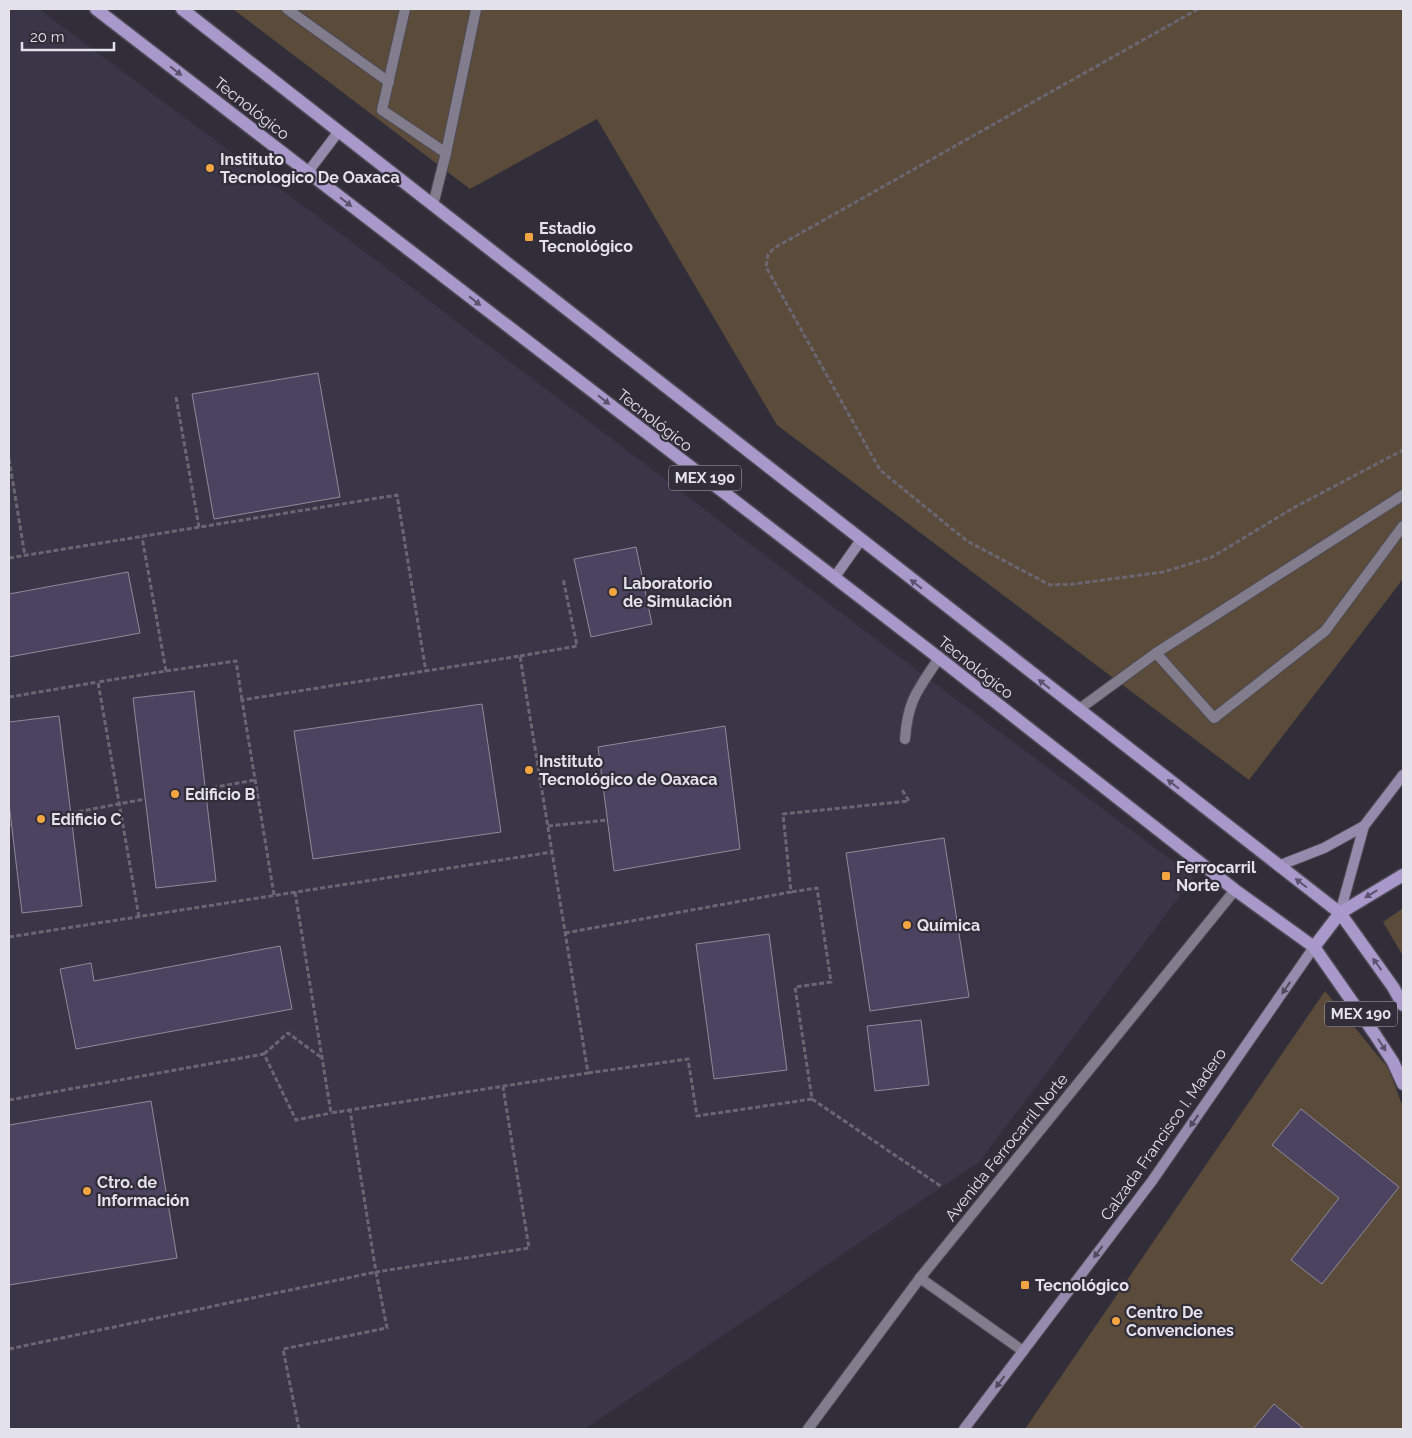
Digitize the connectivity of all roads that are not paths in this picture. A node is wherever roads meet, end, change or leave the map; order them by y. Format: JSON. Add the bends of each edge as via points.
{"nodes":[{"id":1,"x":96,"y":9,"type":"edge"},
{"id":2,"x":182,"y":9,"type":"edge"},
{"id":3,"x":287,"y":9,"type":"edge"},
{"id":4,"x":405,"y":9,"type":"edge"},
{"id":5,"x":476,"y":9,"type":"edge"},
{"id":6,"x":389,"y":82,"type":"junction"},
{"id":7,"x":339,"y":131,"type":"junction"},
{"id":8,"x":446,"y":153,"type":"junction"},
{"id":9,"x":308,"y":172,"type":"junction"},
{"id":10,"x":433,"y":205,"type":"junction"},
{"id":11,"x":1403,"y":495,"type":"edge"},
{"id":12,"x":1403,"y":526,"type":"edge"},
{"id":13,"x":860,"y":540,"type":"junction"},
{"id":14,"x":834,"y":578,"type":"junction"},
{"id":15,"x":1156,"y":653,"type":"junction"},
{"id":16,"x":939,"y":658,"type":"junction"},
{"id":17,"x":1078,"y":710,"type":"junction"},
{"id":18,"x":905,"y":739,"type":"dead end"},
{"id":19,"x":1403,"y":774,"type":"edge"},
{"id":20,"x":1364,"y":826,"type":"junction"},
{"id":21,"x":1278,"y":866,"type":"junction"},
{"id":22,"x":1403,"y":875,"type":"edge"},
{"id":23,"x":1235,"y":890,"type":"junction"},
{"id":24,"x":1340,"y":913,"type":"junction"},
{"id":25,"x":1314,"y":948,"type":"junction"},
{"id":26,"x":1403,"y":1005,"type":"edge"},
{"id":27,"x":1403,"y":1084,"type":"edge"},
{"id":28,"x":920,"y":1278,"type":"junction"},
{"id":29,"x":1023,"y":1351,"type":"junction"},
{"id":30,"x":808,"y":1429,"type":"edge"},
{"id":31,"x":964,"y":1429,"type":"edge"}],
"edges":[{"from":1,"to":9,"type":"main road","name":"Tecnológico","number":"MEX 190","one_way":true},
{"from":2,"to":7,"type":"main road","name":"Tecnológico","number":"MEX 190"},
{"from":3,"to":6,"type":"street"},
{"from":4,"to":6,"type":"street"},
{"from":5,"to":8,"type":"street"},
{"from":6,"to":8,"type":"street","via":[[382,110]]},
{"from":7,"to":9,"type":"main road"},
{"from":7,"to":10,"type":"main road","name":"Tecnológico","number":"MEX 190"},
{"from":8,"to":10,"type":"street"},
{"from":9,"to":14,"type":"main road","name":"Tecnológico","number":"MEX 190","one_way":true},
{"from":10,"to":13,"type":"main road","name":"Tecnológico","number":"MEX 190"},
{"from":11,"to":15,"type":"street"},
{"from":12,"to":15,"type":"street","via":[[1325,631],[1214,718]]},
{"from":13,"to":14,"type":"main road"},
{"from":17,"to":13,"type":"main road","name":"Tecnológico","number":"MEX 190","one_way":true},
{"from":14,"to":16,"type":"main road","name":"Tecnológico","number":"MEX 190"},
{"from":15,"to":17,"type":"street"},
{"from":16,"to":18,"type":"street","via":[[914,694],[907,714]]},
{"from":16,"to":23,"type":"main road","name":"Tecnológico","number":"MEX 190"},
{"from":21,"to":17,"type":"main road","name":"Tecnológico","number":"MEX 190","one_way":true},
{"from":19,"to":20,"type":"main road"},
{"from":20,"to":21,"type":"main road","via":[[1324,848]]},
{"from":20,"to":24,"type":"main road"},
{"from":24,"to":21,"type":"main road","name":"Tecnológico","number":"MEX 190","one_way":true},
{"from":22,"to":24,"type":"main road","name":"Calzada Francisco I. Madero","one_way":true},
{"from":23,"to":25,"type":"main road","name":"Tecnológico","number":"MEX 190"},
{"from":23,"to":28,"type":"street","name":"Avenida Ferrocarril Norte"},
{"from":24,"to":25,"type":"main road","name":"Calzada Francisco I. Madero"},
{"from":26,"to":24,"type":"main road","number":"MEX 190","one_way":true},
{"from":25,"to":27,"type":"main road","number":"MEX 190","one_way":true,"via":[[1393,1062]]},
{"from":25,"to":29,"type":"main road","name":"Calzada Francisco I. Madero","one_way":true,"via":[[1152,1181]]},
{"from":28,"to":29,"type":"street"},
{"from":28,"to":30,"type":"street","name":"Avenida Ferrocarril Norte"},
{"from":29,"to":31,"type":"main road","name":"Calzada Francisco I. Madero","one_way":true}]}
